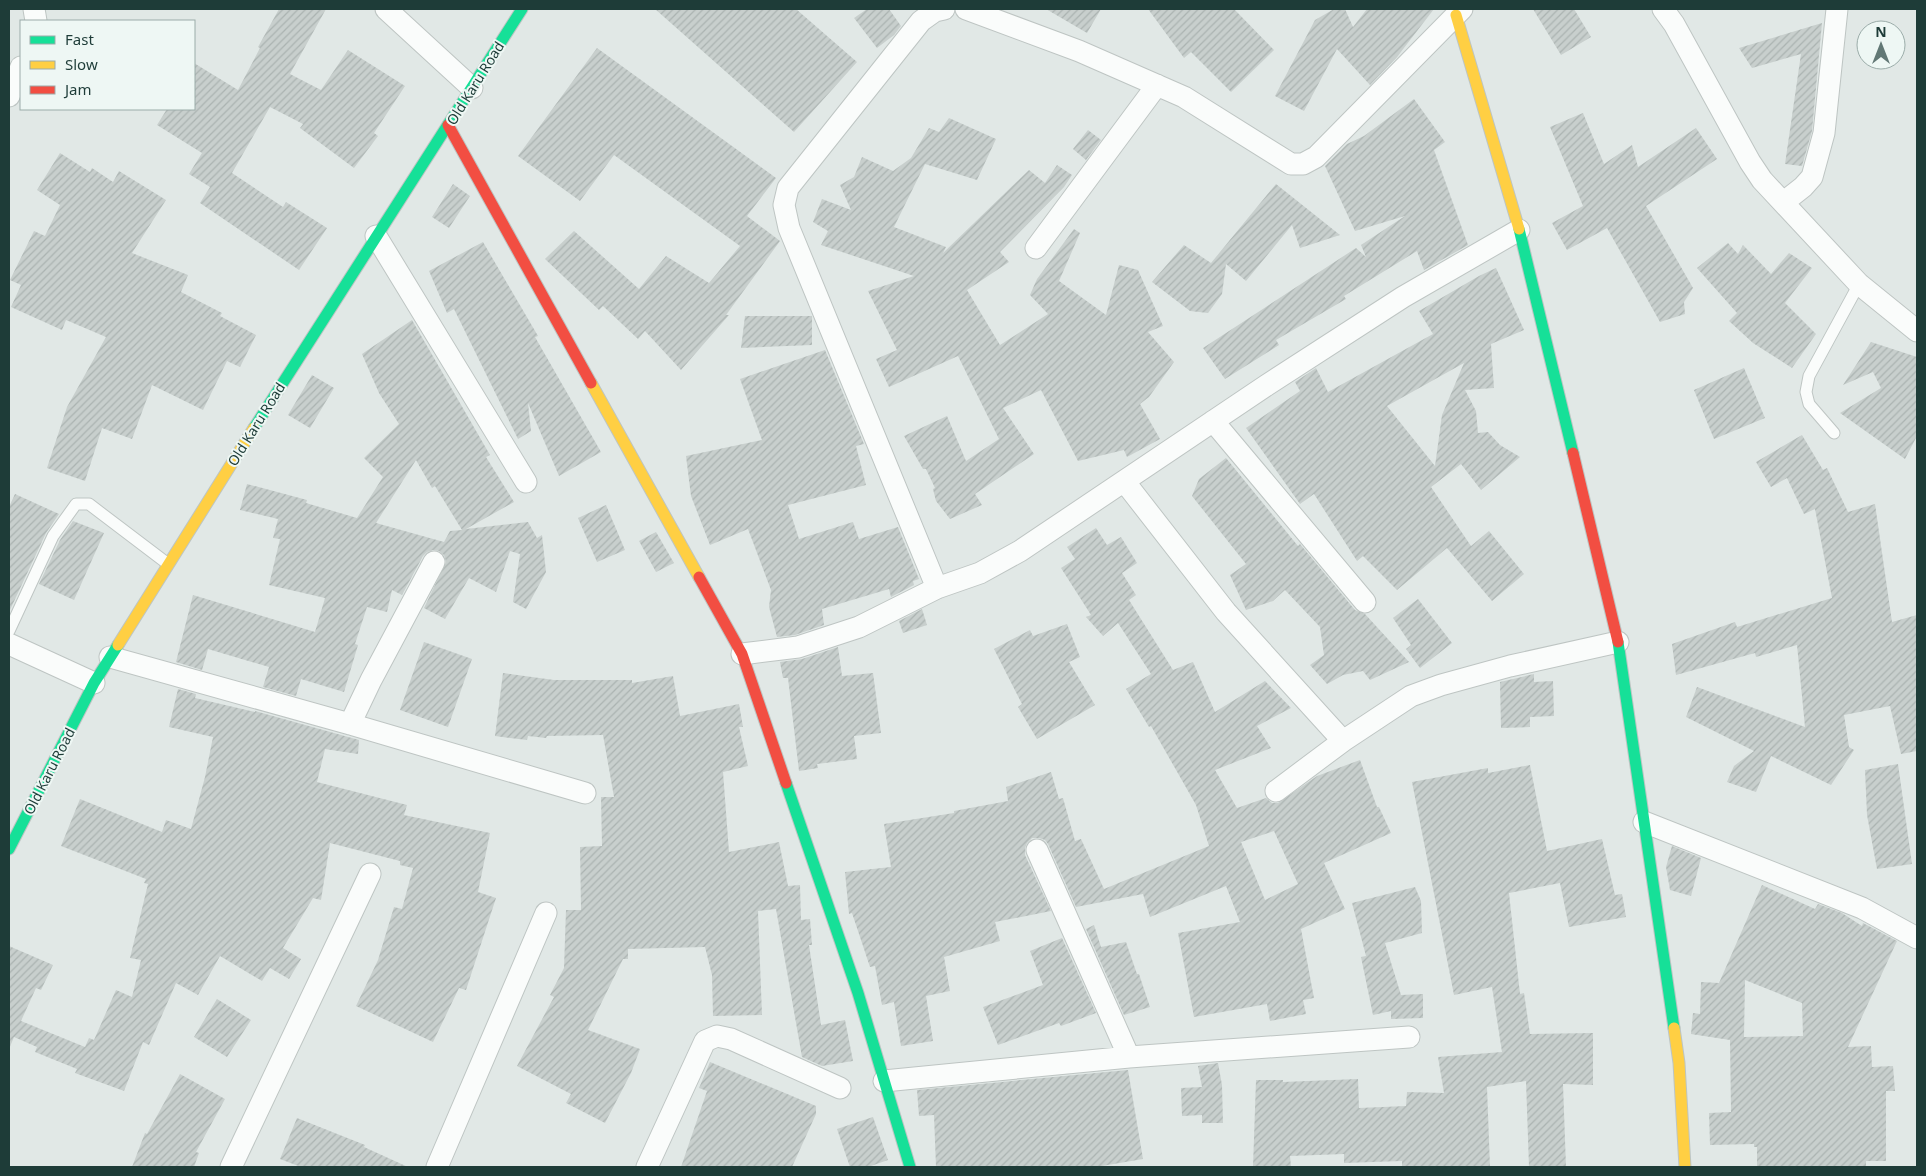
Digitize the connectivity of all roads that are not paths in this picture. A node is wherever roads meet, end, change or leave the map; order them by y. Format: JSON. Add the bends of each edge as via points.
{"nodes":[{"id":1,"x":386,"y":9,"type":"edge"},
{"id":2,"x":522,"y":9,"type":"edge"},
{"id":3,"x":944,"y":9,"type":"edge"},
{"id":4,"x":966,"y":9,"type":"edge"},
{"id":5,"x":1663,"y":9,"type":"edge"},
{"id":6,"x":1837,"y":9,"type":"edge"},
{"id":7,"x":1459,"y":12,"type":"edge"},
{"id":8,"x":20,"y":69,"type":"edge"},
{"id":9,"x":1157,"y":85,"type":"junction"},
{"id":10,"x":472,"y":88,"type":"junction"},
{"id":11,"x":9,"y":96,"type":"edge"},
{"id":12,"x":448,"y":126,"type":"junction"},
{"id":13,"x":1784,"y":202,"type":"junction"},
{"id":14,"x":1519,"y":230,"type":"junction"},
{"id":15,"x":376,"y":236,"type":"junction"},
{"id":16,"x":1036,"y":248,"type":"dead end"},
{"id":17,"x":1859,"y":284,"type":"junction"},
{"id":18,"x":1917,"y":331,"type":"edge"},
{"id":19,"x":1213,"y":421,"type":"junction"},
{"id":20,"x":1834,"y":433,"type":"dead end"},
{"id":21,"x":1124,"y":480,"type":"junction"},
{"id":22,"x":526,"y":482,"type":"dead end"},
{"id":23,"x":434,"y":562,"type":"dead end"},
{"id":24,"x":168,"y":564,"type":"junction"},
{"id":25,"x":937,"y":588,"type":"junction"},
{"id":26,"x":1365,"y":602,"type":"dead end"},
{"id":27,"x":9,"y":631,"type":"edge"},
{"id":28,"x":1618,"y":642,"type":"junction"},
{"id":29,"x":9,"y":644,"type":"edge"},
{"id":30,"x":742,"y":654,"type":"junction"},
{"id":31,"x":110,"y":657,"type":"junction"},
{"id":32,"x":94,"y":683,"type":"junction"},
{"id":33,"x":350,"y":724,"type":"junction"},
{"id":34,"x":1343,"y":741,"type":"junction"},
{"id":35,"x":1276,"y":791,"type":"dead end"},
{"id":36,"x":585,"y":793,"type":"dead end"},
{"id":37,"x":1644,"y":822,"type":"junction"},
{"id":38,"x":9,"y":849,"type":"edge"},
{"id":39,"x":1037,"y":850,"type":"dead end"},
{"id":40,"x":370,"y":874,"type":"dead end"},
{"id":41,"x":546,"y":913,"type":"dead end"},
{"id":42,"x":1917,"y":938,"type":"edge"},
{"id":43,"x":1409,"y":1038,"type":"dead end"},
{"id":44,"x":1129,"y":1058,"type":"junction"},
{"id":45,"x":884,"y":1081,"type":"junction"},
{"id":46,"x":840,"y":1088,"type":"dead end"},
{"id":47,"x":231,"y":1167,"type":"edge"},
{"id":48,"x":437,"y":1167,"type":"edge"},
{"id":49,"x":647,"y":1167,"type":"edge"},
{"id":50,"x":910,"y":1167,"type":"edge"},
{"id":51,"x":1685,"y":1167,"type":"edge"}],
"edges":[{"from":1,"to":10,"type":"street"},
{"from":2,"to":10,"type":"street","name":"Old Karu Road"},
{"from":3,"to":25,"type":"street","via":[[921,21],[788,188],[784,205],[789,228]]},
{"from":4,"to":9,"type":"street","via":[[1079,51]]},
{"from":5,"to":13,"type":"street","via":[[1750,162],[1762,180]]},
{"from":6,"to":13,"type":"street","via":[[1824,133],[1812,177]]},
{"from":7,"to":9,"type":"street","via":[[1316,157],[1303,164],[1291,164],[1184,97]]},
{"from":7,"to":14,"type":"street"},
{"from":8,"to":11,"type":"street"},
{"from":9,"to":16,"type":"street"},
{"from":10,"to":12,"type":"street","name":"Old Karu Road"},
{"from":12,"to":15,"type":"street","name":"Old Karu Road"},
{"from":12,"to":30,"type":"street"},
{"from":13,"to":17,"type":"street"},
{"from":14,"to":19,"type":"street","via":[[1403,297]]},
{"from":14,"to":28,"type":"street"},
{"from":15,"to":22,"type":"street"},
{"from":15,"to":24,"type":"street","name":"Old Karu Road"},
{"from":17,"to":18,"type":"street"},
{"from":17,"to":20,"type":"lane","via":[[1809,376],[1806,392],[1809,404]]},
{"from":19,"to":21,"type":"street"},
{"from":19,"to":26,"type":"street"},
{"from":21,"to":25,"type":"street","via":[[1020,551],[980,573]]},
{"from":21,"to":34,"type":"street","via":[[1226,612]]},
{"from":23,"to":33,"type":"street"},
{"from":24,"to":27,"type":"lane","via":[[90,504],[76,504],[53,536]]},
{"from":24,"to":31,"type":"street","name":"Old Karu Road"},
{"from":25,"to":30,"type":"street","via":[[859,627],[798,647]]},
{"from":28,"to":34,"type":"street","via":[[1441,685],[1411,696]]},
{"from":28,"to":37,"type":"street"},
{"from":29,"to":32,"type":"street"},
{"from":30,"to":45,"type":"street","via":[[858,993]]},
{"from":31,"to":32,"type":"street","name":"Old Karu Road"},
{"from":31,"to":33,"type":"street"},
{"from":32,"to":38,"type":"street","name":"Old Karu Road"},
{"from":33,"to":36,"type":"street"},
{"from":34,"to":35,"type":"street"},
{"from":37,"to":42,"type":"street","via":[[1862,908]]},
{"from":37,"to":51,"type":"street","via":[[1679,1064]]},
{"from":39,"to":44,"type":"street"},
{"from":40,"to":47,"type":"street"},
{"from":41,"to":48,"type":"street"},
{"from":43,"to":44,"type":"street"},
{"from":44,"to":45,"type":"street"},
{"from":45,"to":50,"type":"street"},
{"from":46,"to":49,"type":"street","via":[[717,1036],[705,1041]]}]}
